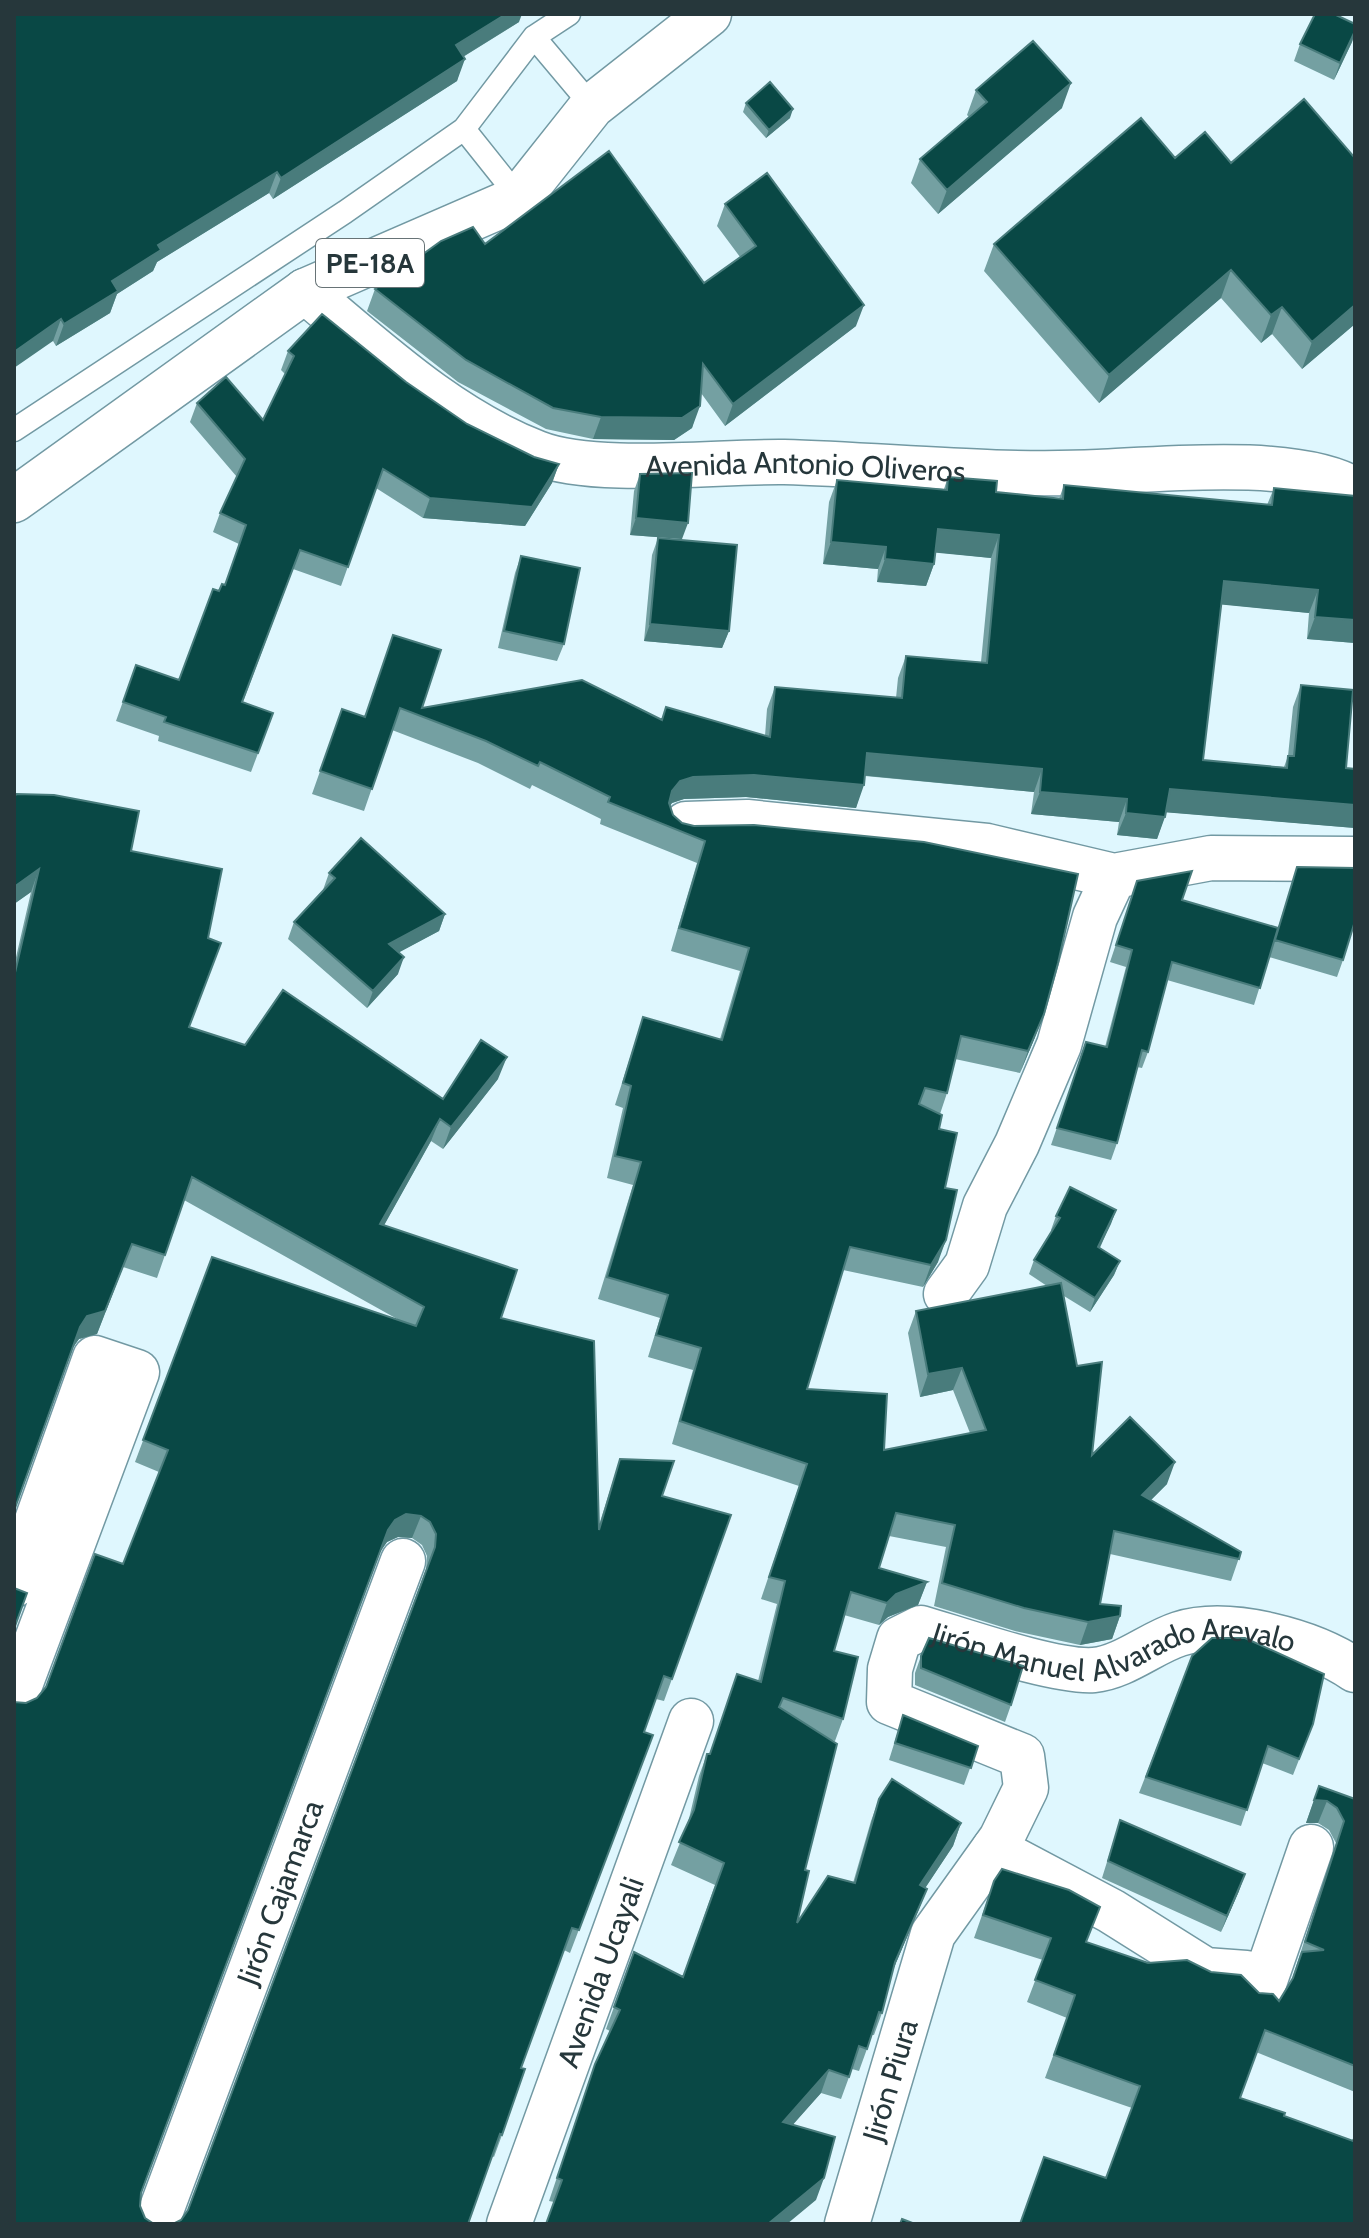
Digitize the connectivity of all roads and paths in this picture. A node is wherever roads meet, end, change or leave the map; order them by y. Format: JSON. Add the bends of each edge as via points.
{"nodes":[{"id":1,"x":569,"y":14,"type":"edge"},
{"id":2,"x":709,"y":14,"type":"edge"},
{"id":3,"x":534,"y":37,"type":"junction"},
{"id":4,"x":592,"y":106,"type":"junction"},
{"id":5,"x":464,"y":129,"type":"junction"},
{"id":6,"x":519,"y":198,"type":"junction"},
{"id":7,"x":305,"y":291,"type":"junction"},
{"id":8,"x":14,"y":430,"type":"edge"},
{"id":9,"x":1355,"y":490,"type":"edge"},
{"id":10,"x":14,"y":500,"type":"edge"},
{"id":11,"x":686,"y":824,"type":"edge"},
{"id":12,"x":1355,"y":859,"type":"edge"},
{"id":13,"x":1114,"y":876,"type":"junction"},
{"id":14,"x":946,"y":1294,"type":"dead end"},
{"id":15,"x":403,"y":1561,"type":"dead end"},
{"id":16,"x":14,"y":1585,"type":"edge"},
{"id":17,"x":1355,"y":1670,"type":"edge"},
{"id":18,"x":14,"y":1701,"type":"edge"},
{"id":19,"x":691,"y":1721,"type":"dead end"},
{"id":20,"x":1311,"y":1847,"type":"dead end"},
{"id":21,"x":994,"y":1849,"type":"junction"},
{"id":22,"x":933,"y":1934,"type":"joint"},
{"id":23,"x":156,"y":2224,"type":"edge"},
{"id":24,"x":509,"y":2224,"type":"edge"},
{"id":25,"x":847,"y":2224,"type":"edge"}],
"edges":[{"from":1,"to":3,"type":"lane"},
{"from":2,"to":4,"type":"main road","number":"PE-18A"},
{"from":3,"to":4,"type":"lane"},
{"from":3,"to":5,"type":"lane"},
{"from":4,"to":6,"type":"main road","number":"PE-18A"},
{"from":5,"to":6,"type":"lane"},
{"from":5,"to":8,"type":"lane"},
{"from":6,"to":7,"type":"main road","number":"PE-18A"},
{"from":7,"to":9,"type":"main road","name":"Avenida Antonio Oliveros","via":[[410,379],[477,423],[540,454],[602,464],[784,462],[1042,475],[1292,470]]},
{"from":7,"to":10,"type":"main road","number":"PE-18A"},
{"from":11,"to":13,"type":"main road","via":[[747,822],[987,846]]},
{"from":12,"to":13,"type":"main road","via":[[1211,858]]},
{"from":13,"to":14,"type":"main road","via":[[1095,917],[1059,1045],[985,1206],[967,1265]]},
{"from":15,"to":23,"type":"main road","name":"Jirón Cajamarca"},
{"from":16,"to":18,"type":"main road","via":[[95,1358],[137,1372]]},
{"from":17,"to":21,"type":"main road","name":"Jirón Manuel Alvarado Arevalo","via":[[1281,1637],[1235,1629],[1180,1633],[1094,1670],[921,1628],[899,1639],[890,1669],[889,1702],[1022,1756],[1026,1788]]},
{"from":19,"to":24,"type":"main road","name":"Avenida Ucayali"},
{"from":20,"to":21,"type":"main road","via":[[1261,1992],[1246,1973],[1205,1970],[1111,1911]]},
{"from":21,"to":22,"type":"main road","name":"Jirón Manuel Alvarado Arevalo"},
{"from":22,"to":25,"type":"main road","name":"Jirón Piura"}]}
